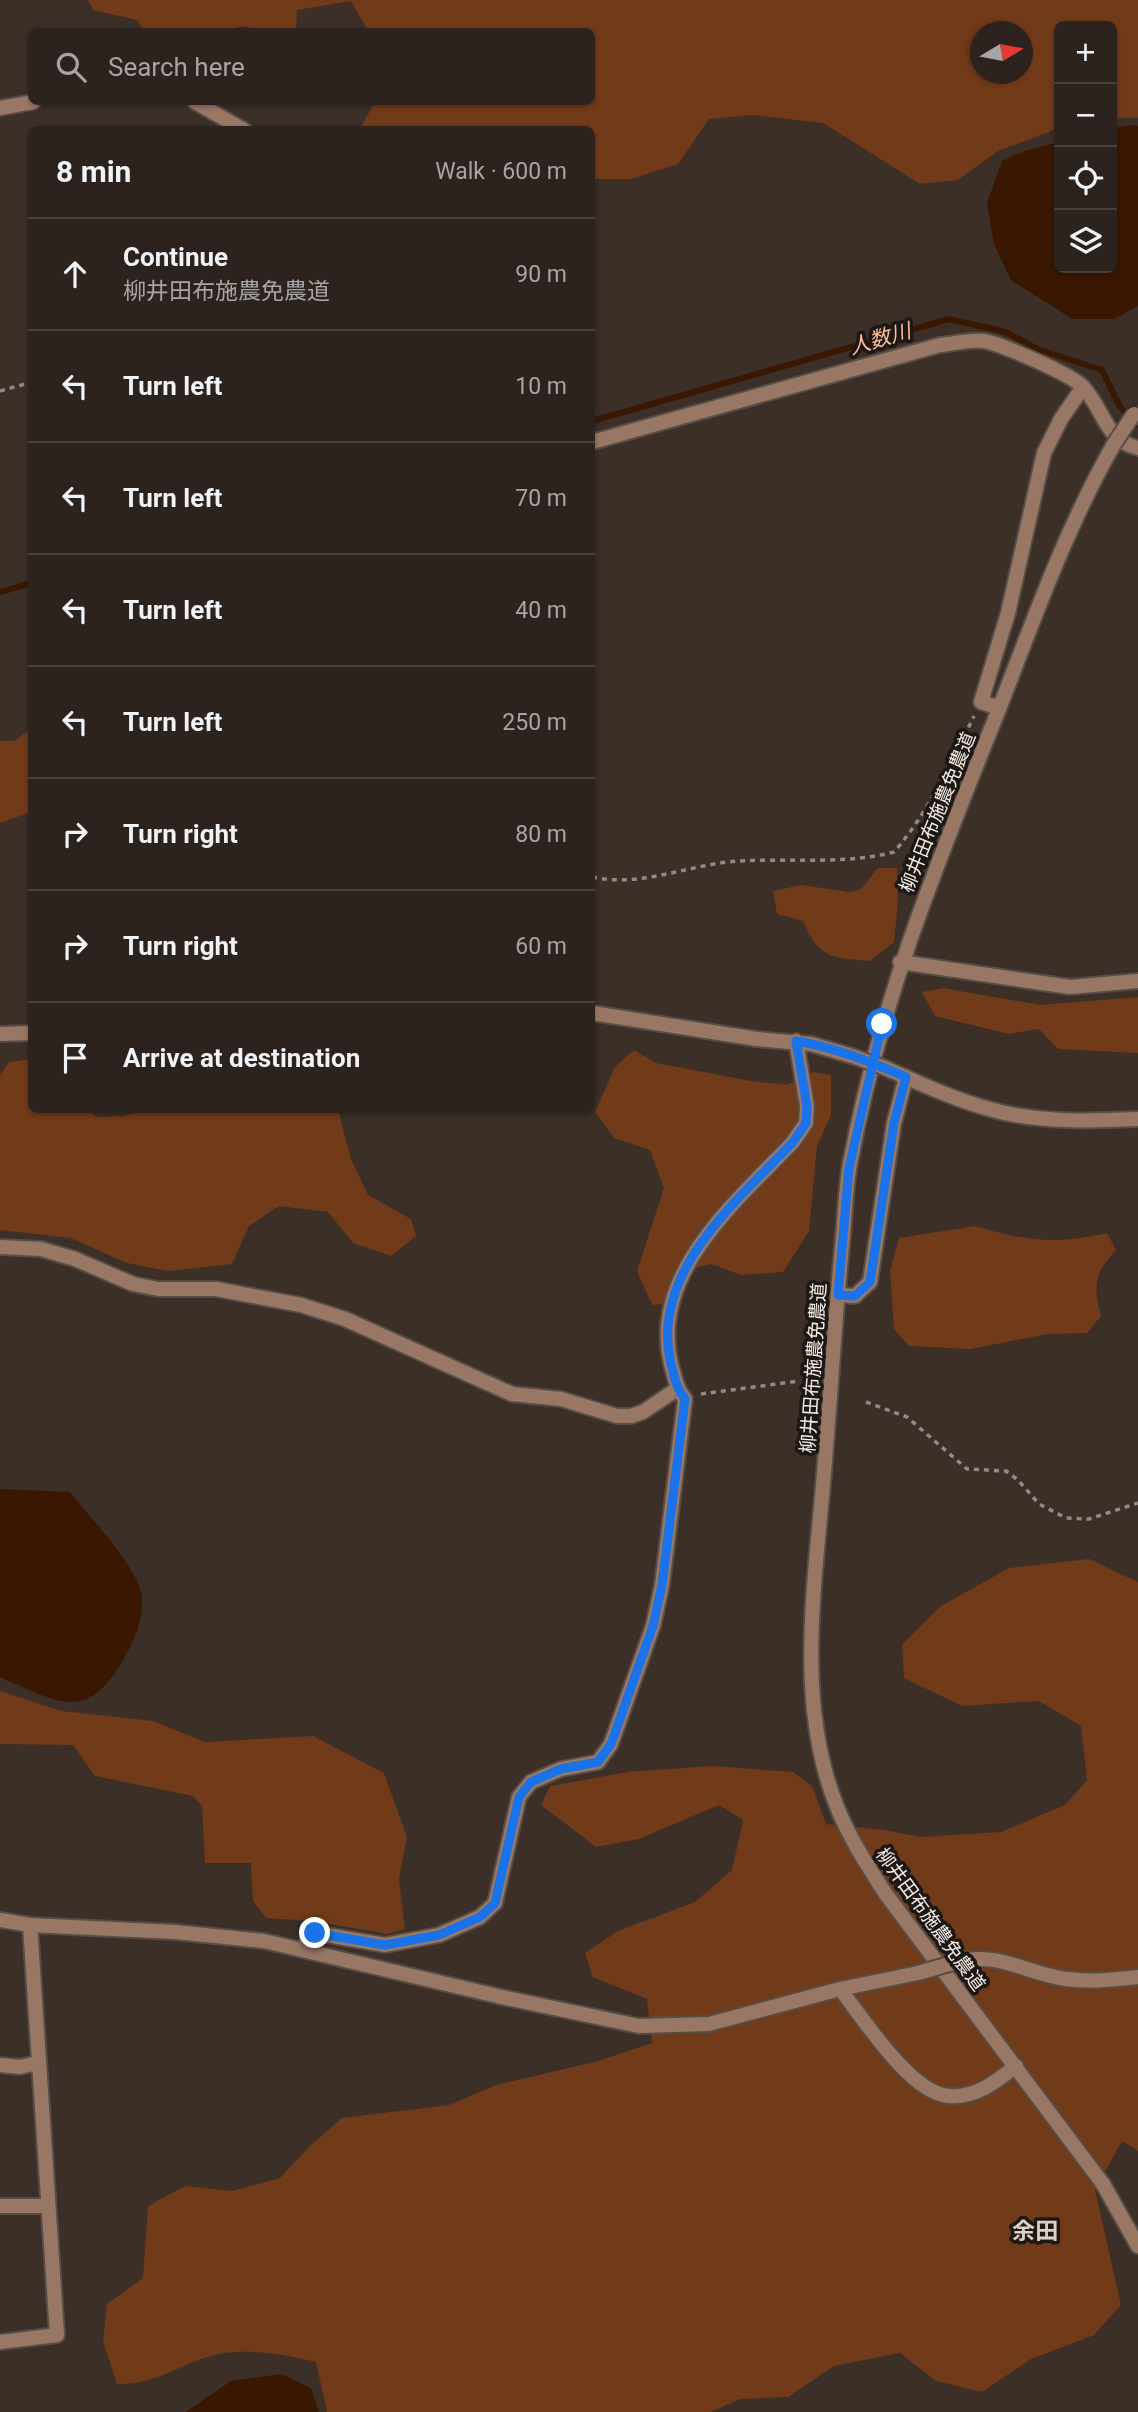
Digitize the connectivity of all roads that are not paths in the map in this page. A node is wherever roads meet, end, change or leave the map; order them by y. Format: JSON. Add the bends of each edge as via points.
{"nodes":[{"id":1,"x":28,"y":103,"type":"edge"},
{"id":2,"x":200,"y":105,"type":"edge"},
{"id":3,"x":0,"y":108,"type":"edge"},
{"id":4,"x":237,"y":126,"type":"edge"},
{"id":5,"x":1083,"y":387,"type":"junction"},
{"id":6,"x":1136,"y":412,"type":"edge"},
{"id":7,"x":595,"y":441,"type":"edge"},
{"id":8,"x":1138,"y":448,"type":"edge"},
{"id":9,"x":999,"y":708,"type":"junction"},
{"id":10,"x":900,"y":962,"type":"junction"},
{"id":11,"x":1138,"y":981,"type":"edge"},
{"id":12,"x":595,"y":1013,"type":"edge"},
{"id":13,"x":28,"y":1033,"type":"edge"},
{"id":14,"x":0,"y":1034,"type":"edge"},
{"id":15,"x":796,"y":1041,"type":"junction"},
{"id":16,"x":906,"y":1077,"type":"junction"},
{"id":17,"x":1138,"y":1119,"type":"edge"},
{"id":18,"x":0,"y":1247,"type":"edge"},
{"id":19,"x":838,"y":1295,"type":"junction"},
{"id":20,"x":681,"y":1394,"type":"junction"},
{"id":21,"x":0,"y":1920,"type":"edge"},
{"id":22,"x":30,"y":1925,"type":"junction"},
{"id":23,"x":302,"y":1948,"type":"junction"},
{"id":24,"x":1138,"y":1977,"type":"edge"},
{"id":25,"x":840,"y":1989,"type":"junction"},
{"id":26,"x":37,"y":2063,"type":"junction"},
{"id":27,"x":0,"y":2065,"type":"edge"},
{"id":28,"x":1016,"y":2066,"type":"junction"},
{"id":29,"x":0,"y":2206,"type":"edge"},
{"id":30,"x":47,"y":2206,"type":"junction"},
{"id":31,"x":1138,"y":2246,"type":"edge"},
{"id":32,"x":0,"y":2342,"type":"edge"}],
"edges":[{"from":1,"to":3,"type":"street"},
{"from":2,"to":4,"type":"street"},
{"from":5,"to":7,"type":"street","via":[[1066,373],[984,341],[940,345]]},
{"from":5,"to":8,"type":"street","via":[[1108,430],[1121,443]]},
{"from":5,"to":9,"type":"street","via":[[1044,453],[1008,613],[981,702]]},
{"from":6,"to":9,"type":"street","name":"柳井田布施農免農道","bridge":true,"via":[[1088,489]]},
{"from":9,"to":10,"type":"street","name":"柳井田布施農免農道"},
{"from":10,"to":11,"type":"street","via":[[1070,987]]},
{"from":10,"to":19,"type":"street","name":"柳井田布施農免農道","via":[[849,1168]]},
{"from":12,"to":15,"type":"street"},
{"from":13,"to":14,"type":"street"},
{"from":15,"to":16,"type":"street","bridge":true},
{"from":15,"to":20,"type":"street","via":[[806,1123],[695,1251],[679,1282],[667,1348]]},
{"from":16,"to":17,"type":"street","via":[[996,1111],[1089,1121]]},
{"from":16,"to":19,"type":"street","via":[[894,1123],[870,1282],[855,1296]]},
{"from":18,"to":20,"type":"street","via":[[41,1249],[158,1290],[216,1289],[301,1305],[356,1323],[512,1394],[561,1399],[631,1416]]},
{"from":19,"to":28,"type":"street","name":"柳井田布施農免農道","via":[[813,1628],[814,1715],[821,1753],[836,1805],[858,1851]]},
{"from":20,"to":23,"type":"street","via":[[662,1585],[653,1626],[611,1744],[598,1762],[561,1769],[531,1782],[519,1797],[495,1903],[480,1917],[439,1935],[385,1945],[315,1933]]},
{"from":21,"to":22,"type":"street"},
{"from":22,"to":23,"type":"street","via":[[175,1932]]},
{"from":22,"to":26,"type":"street"},
{"from":23,"to":25,"type":"street","via":[[639,2026],[709,2024]]},
{"from":24,"to":25,"type":"street","bridge":true,"via":[[1104,1982],[1064,1978],[974,1957]]},
{"from":25,"to":28,"type":"street","via":[[922,2086],[948,2096],[973,2093]]},
{"from":26,"to":27,"type":"street"},
{"from":26,"to":30,"type":"street"},
{"from":28,"to":31,"type":"street","name":"柳井田布施農免農道","via":[[1103,2184]]},
{"from":29,"to":30,"type":"street"},
{"from":30,"to":32,"type":"street","via":[[57,2335]]}]}
